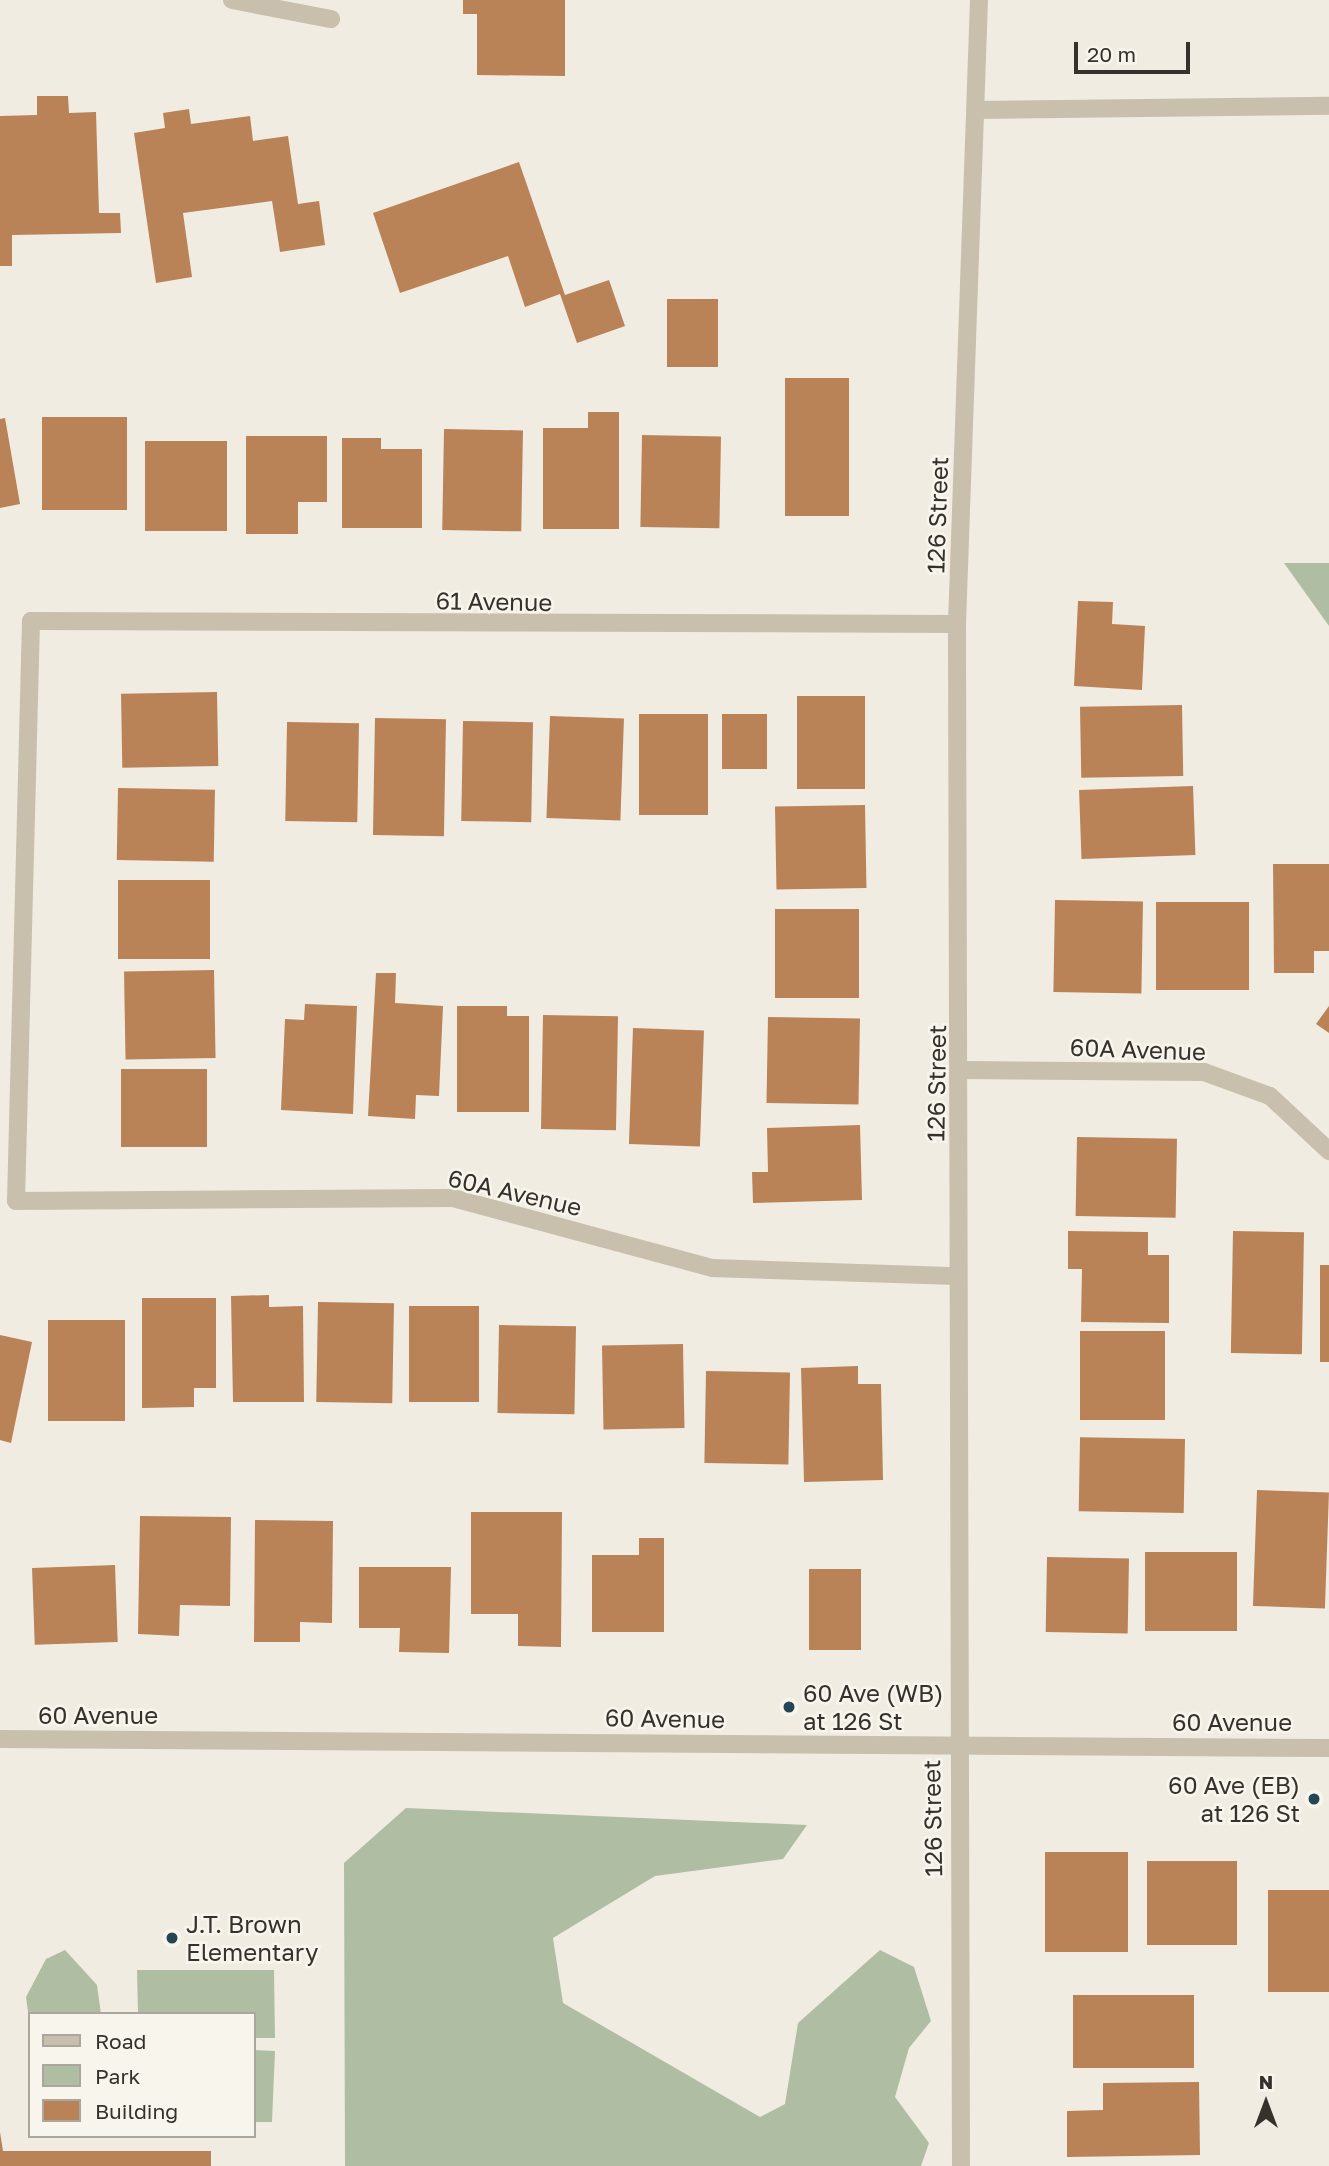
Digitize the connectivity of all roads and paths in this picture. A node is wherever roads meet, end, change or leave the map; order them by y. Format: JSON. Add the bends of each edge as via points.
{"nodes":[{"id":1,"x":232,"y":0,"type":"edge"},
{"id":2,"x":979,"y":0,"type":"edge"},
{"id":3,"x":331,"y":19,"type":"dead end"},
{"id":4,"x":1329,"y":106,"type":"edge"},
{"id":5,"x":977,"y":110,"type":"junction"},
{"id":6,"x":957,"y":624,"type":"junction"},
{"id":7,"x":962,"y":1070,"type":"junction"},
{"id":8,"x":1329,"y":1151,"type":"edge"},
{"id":9,"x":16,"y":1201,"type":"joint"},
{"id":10,"x":957,"y":1276,"type":"junction"},
{"id":11,"x":0,"y":1739,"type":"edge"},
{"id":12,"x":956,"y":1745,"type":"junction"},
{"id":13,"x":1329,"y":1748,"type":"edge"},
{"id":14,"x":961,"y":2166,"type":"edge"}],
"edges":[{"from":1,"to":3,"type":"street"},
{"from":2,"to":5,"type":"street","name":"126 Street"},
{"from":4,"to":5,"type":"street"},
{"from":5,"to":6,"type":"street","name":"126 Street"},
{"from":6,"to":7,"type":"street","name":"126 Street"},
{"from":6,"to":9,"type":"street","name":"61 Avenue","via":[[31,621]]},
{"from":7,"to":8,"type":"street","name":"60A Avenue","via":[[1204,1072],[1270,1096]]},
{"from":7,"to":10,"type":"street","name":"126 Street"},
{"from":9,"to":10,"type":"street","name":"60A Avenue","via":[[453,1198],[712,1268]]},
{"from":10,"to":12,"type":"street","name":"126 Street"},
{"from":11,"to":12,"type":"street","name":"60 Avenue"},
{"from":12,"to":13,"type":"street","name":"60 Avenue"},
{"from":12,"to":14,"type":"street","name":"126 Street"}]}
